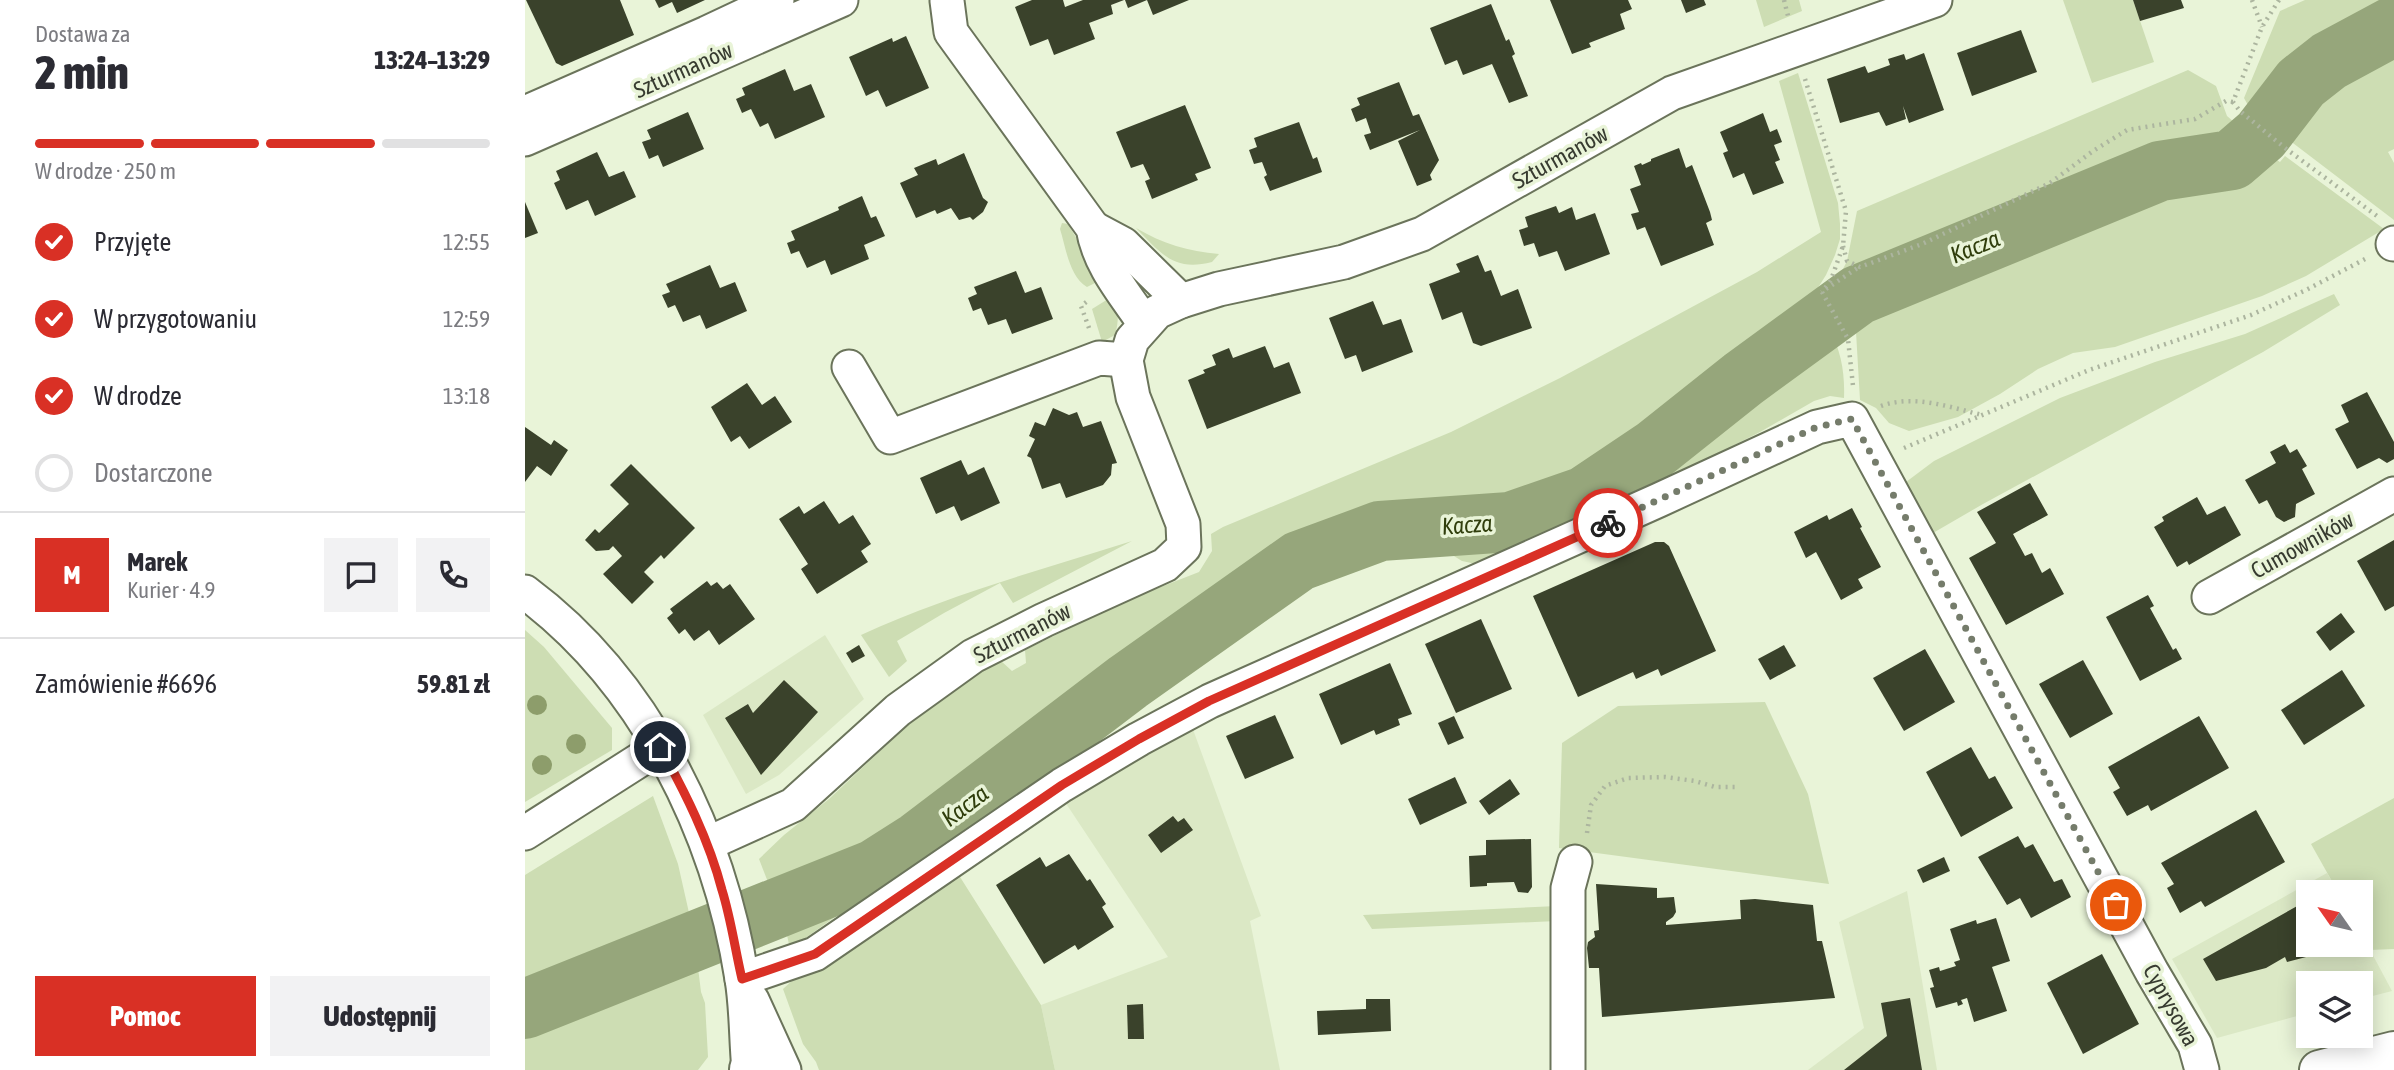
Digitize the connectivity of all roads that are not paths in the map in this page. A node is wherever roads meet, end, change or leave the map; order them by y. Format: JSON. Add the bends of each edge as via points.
{"nodes":[{"id":1,"x":777,"y":0,"type":"edge"},
{"id":2,"x":841,"y":0,"type":"edge"},
{"id":3,"x":947,"y":0,"type":"edge"},
{"id":4,"x":1935,"y":0,"type":"edge"},
{"id":5,"x":525,"y":113,"type":"edge"},
{"id":6,"x":525,"y":139,"type":"edge"},
{"id":7,"x":1093,"y":228,"type":"junction"},
{"id":8,"x":1181,"y":301,"type":"junction"},
{"id":9,"x":1145,"y":324,"type":"junction"},
{"id":10,"x":1126,"y":360,"type":"junction"},
{"id":11,"x":849,"y":367,"type":"dead end"},
{"id":12,"x":2394,"y":494,"type":"edge"},
{"id":13,"x":525,"y":592,"type":"edge"},
{"id":14,"x":2209,"y":597,"type":"dead end"},
{"id":15,"x":660,"y":747,"type":"junction"},
{"id":16,"x":525,"y":833,"type":"edge"},
{"id":17,"x":707,"y":844,"type":"junction"},
{"id":18,"x":1575,"y":862,"type":"road end"},
{"id":19,"x":741,"y":974,"type":"junction"},
{"id":20,"x":2394,"y":1051,"type":"edge"},
{"id":21,"x":749,"y":1070,"type":"edge"},
{"id":22,"x":784,"y":1070,"type":"edge"},
{"id":23,"x":1568,"y":1070,"type":"edge"},
{"id":24,"x":2202,"y":1070,"type":"edge"},
{"id":25,"x":2319,"y":1070,"type":"edge"}],
"edges":[{"from":1,"to":5,"type":"street","name":"Szturmanów"},
{"from":2,"to":6,"type":"street","name":"Szturmanów"},
{"from":3,"to":7,"type":"street","via":[[951,32]]},
{"from":4,"to":8,"type":"street","name":"Szturmanów","via":[[1672,93],[1422,234],[1344,262]]},
{"from":7,"to":8,"type":"street","via":[[1123,244]]},
{"from":7,"to":9,"type":"street","via":[[1102,262]]},
{"from":8,"to":9,"type":"street","name":"Szturmanów","via":[[1157,312]]},
{"from":9,"to":10,"type":"street","name":"Szturmanów","via":[[1132,340]]},
{"from":10,"to":11,"type":"street","via":[[1100,358],[890,437]]},
{"from":10,"to":17,"type":"street","name":"Szturmanów","via":[[1133,397],[1183,524],[1184,547],[1165,565],[973,656],[898,710],[793,805]]},
{"from":12,"to":14,"type":"street","name":"Cumowników"},
{"from":13,"to":15,"type":"street","via":[[574,635],[624,690]]},
{"from":15,"to":16,"type":"street"},
{"from":15,"to":17,"type":"street"},
{"from":17,"to":19,"type":"street"},
{"from":18,"to":23,"type":"street","via":[[1568,888]]},
{"from":19,"to":21,"type":"street"},
{"from":19,"to":22,"type":"street"},
{"from":19,"to":24,"type":"street","name":"Cyprysowa","via":[[815,954],[1062,785],[1209,701],[1817,427],[1852,419],[2195,1045]]},
{"from":20,"to":25,"type":"main road"}]}
